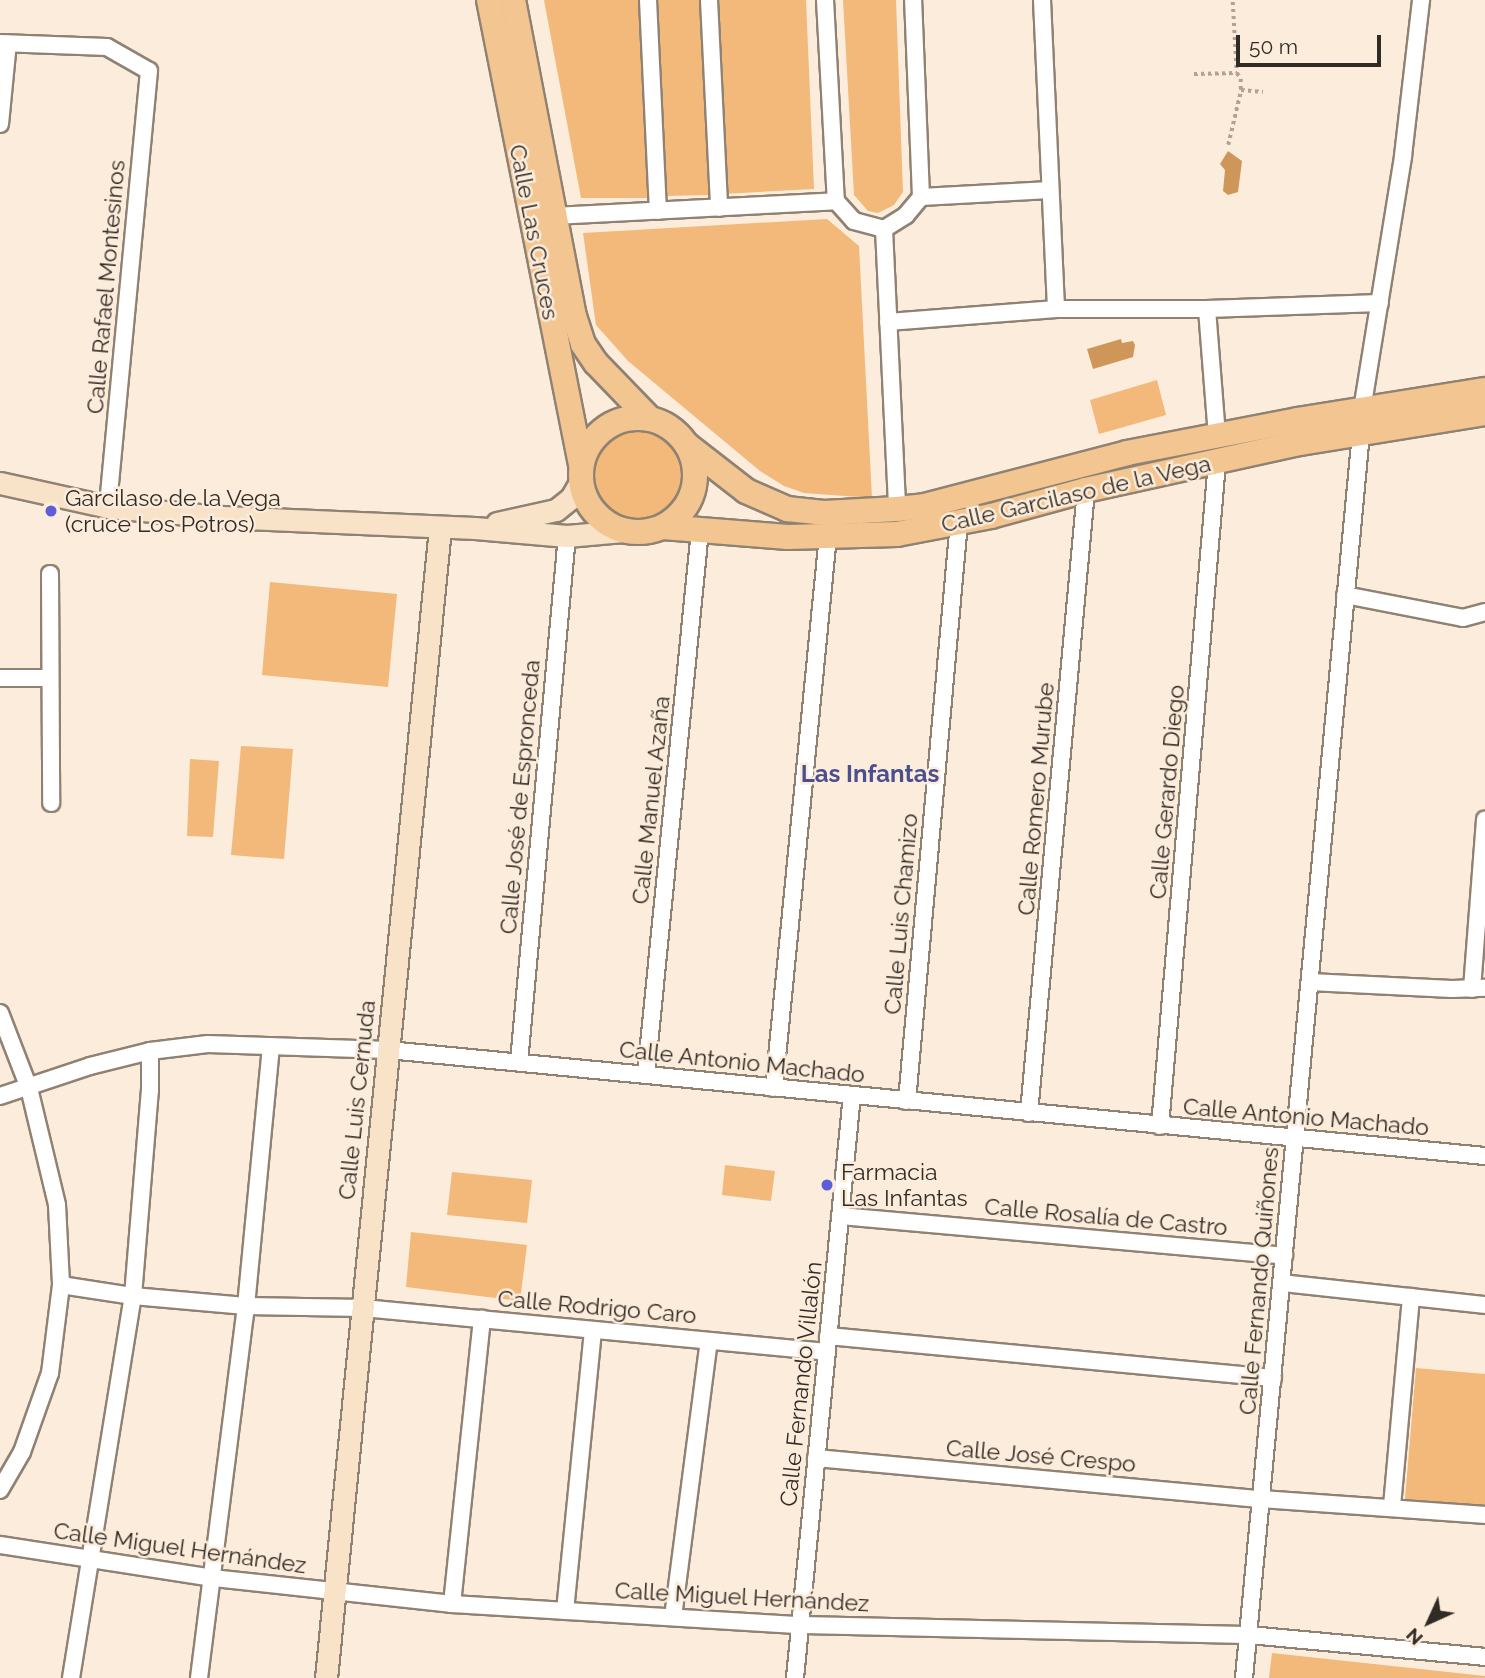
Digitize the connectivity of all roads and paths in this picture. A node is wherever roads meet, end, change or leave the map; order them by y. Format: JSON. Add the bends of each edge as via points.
{"nodes":[{"id":1,"x":489,"y":0,"type":"edge"},
{"id":2,"x":513,"y":0,"type":"edge"},
{"id":3,"x":648,"y":0,"type":"edge"},
{"id":4,"x":709,"y":0,"type":"edge"},
{"id":5,"x":825,"y":0,"type":"edge"},
{"id":6,"x":913,"y":0,"type":"edge"},
{"id":7,"x":1042,"y":0,"type":"edge"},
{"id":8,"x":1421,"y":0,"type":"edge"},
{"id":9,"x":1233,"y":2,"type":"edge"},
{"id":10,"x":4,"y":43,"type":"edge"},
{"id":11,"x":1237,"y":73,"type":"junction"},
{"id":12,"x":1194,"y":74,"type":"dead end"},
{"id":13,"x":1241,"y":90,"type":"junction"},
{"id":14,"x":1263,"y":92,"type":"dead end"},
{"id":15,"x":0,"y":124,"type":"edge"},
{"id":16,"x":1228,"y":145,"type":"dead end"},
{"id":17,"x":1051,"y":190,"type":"junction"},
{"id":18,"x":921,"y":197,"type":"junction"},
{"id":19,"x":836,"y":201,"type":"junction"},
{"id":20,"x":719,"y":208,"type":"junction"},
{"id":21,"x":658,"y":211,"type":"junction"},
{"id":22,"x":554,"y":216,"type":"junction"},
{"id":23,"x":884,"y":229,"type":"junction"},
{"id":24,"x":1380,"y":303,"type":"junction"},
{"id":25,"x":1056,"y":309,"type":"junction"},
{"id":26,"x":1207,"y":309,"type":"junction"},
{"id":27,"x":888,"y":322,"type":"junction"},
{"id":28,"x":1485,"y":390,"type":"edge"},
{"id":29,"x":1485,"y":413,"type":"edge"},
{"id":30,"x":650,"y":419,"type":"junction"},
{"id":31,"x":1362,"y":422,"type":"junction"},
{"id":32,"x":1217,"y":436,"type":"junction"},
{"id":33,"x":687,"y":445,"type":"junction"},
{"id":34,"x":1217,"y":462,"type":"junction"},
{"id":35,"x":581,"y":472,"type":"junction"},
{"id":36,"x":0,"y":483,"type":"edge"},
{"id":37,"x":1086,"y":490,"type":"junction"},
{"id":38,"x":108,"y":507,"type":"junction"},
{"id":39,"x":897,"y":509,"type":"junction"},
{"id":40,"x":960,"y":522,"type":"junction"},
{"id":41,"x":663,"y":527,"type":"junction"},
{"id":42,"x":440,"y":528,"type":"junction"},
{"id":43,"x":475,"y":528,"type":"junction"},
{"id":44,"x":700,"y":530,"type":"junction"},
{"id":45,"x":623,"y":531,"type":"junction"},
{"id":46,"x":567,"y":536,"type":"junction"},
{"id":47,"x":828,"y":536,"type":"junction"},
{"id":48,"x":50,"y":574,"type":"dead end"},
{"id":49,"x":1345,"y":595,"type":"junction"},
{"id":50,"x":1485,"y":612,"type":"edge"},
{"id":51,"x":0,"y":678,"type":"edge"},
{"id":52,"x":49,"y":678,"type":"junction"},
{"id":53,"x":51,"y":803,"type":"dead end"},
{"id":54,"x":1485,"y":819,"type":"edge"},
{"id":55,"x":1310,"y":982,"type":"junction"},
{"id":56,"x":1478,"y":988,"type":"edge"},
{"id":57,"x":0,"y":1013,"type":"edge"},
{"id":58,"x":271,"y":1046,"type":"junction"},
{"id":59,"x":388,"y":1049,"type":"junction"},
{"id":60,"x":150,"y":1051,"type":"junction"},
{"id":61,"x":519,"y":1062,"type":"junction"},
{"id":62,"x":646,"y":1075,"type":"junction"},
{"id":63,"x":29,"y":1088,"type":"junction"},
{"id":64,"x":774,"y":1088,"type":"junction"},
{"id":65,"x":852,"y":1095,"type":"junction"},
{"id":66,"x":0,"y":1096,"type":"edge"},
{"id":67,"x":907,"y":1101,"type":"junction"},
{"id":68,"x":1029,"y":1113,"type":"junction"},
{"id":69,"x":1160,"y":1126,"type":"junction"},
{"id":70,"x":1296,"y":1139,"type":"junction"},
{"id":71,"x":1485,"y":1156,"type":"edge"},
{"id":72,"x":840,"y":1216,"type":"junction"},
{"id":73,"x":1284,"y":1256,"type":"junction"},
{"id":74,"x":1282,"y":1283,"type":"junction"},
{"id":75,"x":61,"y":1285,"type":"junction"},
{"id":76,"x":133,"y":1296,"type":"junction"},
{"id":77,"x":1411,"y":1297,"type":"junction"},
{"id":78,"x":1485,"y":1305,"type":"edge"},
{"id":79,"x":246,"y":1306,"type":"junction"},
{"id":80,"x":363,"y":1308,"type":"junction"},
{"id":81,"x":482,"y":1319,"type":"junction"},
{"id":82,"x":593,"y":1330,"type":"junction"},
{"id":83,"x":709,"y":1341,"type":"junction"},
{"id":84,"x":827,"y":1344,"type":"junction"},
{"id":85,"x":1273,"y":1378,"type":"junction"},
{"id":86,"x":817,"y":1458,"type":"junction"},
{"id":87,"x":0,"y":1490,"type":"edge"},
{"id":88,"x":1262,"y":1499,"type":"junction"},
{"id":89,"x":1392,"y":1506,"type":"junction"},
{"id":90,"x":1485,"y":1515,"type":"edge"},
{"id":91,"x":0,"y":1545,"type":"edge"},
{"id":92,"x":92,"y":1558,"type":"junction"},
{"id":93,"x":212,"y":1578,"type":"junction"},
{"id":94,"x":335,"y":1594,"type":"junction"},
{"id":95,"x":452,"y":1604,"type":"junction"},
{"id":96,"x":565,"y":1611,"type":"junction"},
{"id":97,"x":673,"y":1617,"type":"junction"},
{"id":98,"x":800,"y":1625,"type":"junction"},
{"id":99,"x":1249,"y":1635,"type":"junction"},
{"id":100,"x":1485,"y":1657,"type":"edge"},
{"id":101,"x":71,"y":1678,"type":"edge"},
{"id":102,"x":199,"y":1678,"type":"edge"},
{"id":103,"x":326,"y":1678,"type":"edge"},
{"id":104,"x":795,"y":1678,"type":"edge"},
{"id":105,"x":1244,"y":1678,"type":"edge"}],
"edges":[{"from":1,"to":35,"type":"main road","name":"Calle Las Cruces"},
{"from":2,"to":22,"type":"main road","name":"Calle Las Cruces"},
{"from":3,"to":21,"type":"street"},
{"from":4,"to":20,"type":"street"},
{"from":5,"to":19,"type":"street"},
{"from":6,"to":18,"type":"street"},
{"from":7,"to":17,"type":"street"},
{"from":8,"to":24,"type":"street","name":"Calle Fernando Quiñones"},
{"from":9,"to":11,"type":"path"},
{"from":10,"to":15,"type":"street"},
{"from":10,"to":38,"type":"street","name":"Calle Rafael Montesinos","via":[[107,47],[149,71]]},
{"from":11,"to":12,"type":"path"},
{"from":11,"to":13,"type":"path"},
{"from":13,"to":14,"type":"path"},
{"from":13,"to":16,"type":"path"},
{"from":17,"to":18,"type":"street"},
{"from":17,"to":25,"type":"street"},
{"from":18,"to":23,"type":"street","via":[[906,215]]},
{"from":19,"to":20,"type":"street"},
{"from":19,"to":23,"type":"street","via":[[855,221]]},
{"from":20,"to":21,"type":"street"},
{"from":21,"to":22,"type":"street"},
{"from":22,"to":30,"type":"main road","name":"Calle Las Cruces","via":[[583,344]]},
{"from":23,"to":27,"type":"street"},
{"from":24,"to":26,"type":"street"},
{"from":24,"to":31,"type":"street","name":"Calle Fernando Quiñones"},
{"from":25,"to":26,"type":"street"},
{"from":25,"to":27,"type":"street"},
{"from":26,"to":32,"type":"street"},
{"from":27,"to":39,"type":"street"},
{"from":28,"to":31,"type":"main road","name":"Calle Garcilaso de la Vega"},
{"from":29,"to":31,"type":"main road","name":"Calle Garcilaso de la Vega"},
{"from":30,"to":33,"type":"main road","via":[[665,424]]},
{"from":30,"to":35,"type":"main road","via":[[614,422],[599,432],[588,446]]},
{"from":31,"to":32,"type":"main road","name":"Calle Garcilaso de la Vega"},
{"from":31,"to":34,"type":"main road","name":"Calle Garcilaso de la Vega","via":[[1300,443]]},
{"from":31,"to":49,"type":"street","name":"Calle Fernando Quiñones"},
{"from":32,"to":39,"type":"main road","name":"Calle Garcilaso de la Vega"},
{"from":33,"to":39,"type":"main road","name":"Calle Garcilaso de la Vega","via":[[746,491],[787,509],[824,513]]},
{"from":33,"to":41,"type":"main road","via":[[694,463],[690,500],[679,516]]},
{"from":34,"to":37,"type":"main road","name":"Calle Garcilaso de la Vega"},
{"from":34,"to":69,"type":"street","name":"Calle Gerardo Diego"},
{"from":35,"to":43,"type":"street","via":[[571,498],[556,510]]},
{"from":35,"to":45,"type":"main road","via":[[585,498],[594,513]]},
{"from":36,"to":38,"type":"street"},
{"from":37,"to":40,"type":"main road","name":"Calle Garcilaso de la Vega"},
{"from":37,"to":68,"type":"street","name":"Calle Romero Murube"},
{"from":38,"to":42,"type":"street"},
{"from":40,"to":47,"type":"main road","name":"Calle Garcilaso de la Vega","via":[[897,534]]},
{"from":40,"to":67,"type":"street","name":"Calle Luis Chamizo"},
{"from":41,"to":44,"type":"main road","name":"Calle Garcilaso de la Vega"},
{"from":41,"to":45,"type":"main road","via":[[650,532]]},
{"from":42,"to":43,"type":"street"},
{"from":42,"to":59,"type":"street","name":"Calle Luis Cernuda"},
{"from":43,"to":46,"type":"street"},
{"from":44,"to":47,"type":"main road","name":"Calle Garcilaso de la Vega"},
{"from":44,"to":62,"type":"street","name":"Calle Manuel Azaña"},
{"from":45,"to":46,"type":"street"},
{"from":46,"to":61,"type":"street","name":"Calle José de Espronceda"},
{"from":47,"to":64,"type":"street"},
{"from":48,"to":52,"type":"street"},
{"from":49,"to":50,"type":"street","via":[[1463,618]]},
{"from":49,"to":55,"type":"street","name":"Calle Fernando Quiñones"},
{"from":51,"to":52,"type":"street"},
{"from":52,"to":53,"type":"street"},
{"from":54,"to":56,"type":"street"},
{"from":55,"to":56,"type":"street"},
{"from":55,"to":70,"type":"street","name":"Calle Fernando Quiñones"},
{"from":57,"to":63,"type":"street"},
{"from":58,"to":59,"type":"street","name":"Calle Antonio Machado"},
{"from":58,"to":60,"type":"street","name":"Calle Antonio Machado","via":[[208,1044]]},
{"from":58,"to":79,"type":"street"},
{"from":59,"to":61,"type":"street","name":"Calle Antonio Machado"},
{"from":59,"to":80,"type":"street","name":"Calle Luis Cernuda"},
{"from":60,"to":63,"type":"street","name":"Calle Antonio Machado"},
{"from":60,"to":76,"type":"street"},
{"from":61,"to":62,"type":"street","name":"Calle Antonio Machado"},
{"from":62,"to":64,"type":"street","name":"Calle Antonio Machado"},
{"from":63,"to":66,"type":"street","name":"Calle Antonio Machado"},
{"from":63,"to":75,"type":"street","via":[[57,1205]]},
{"from":64,"to":65,"type":"street","name":"Calle Antonio Machado"},
{"from":65,"to":67,"type":"street","name":"Calle Antonio Machado"},
{"from":65,"to":72,"type":"street","name":"Calle Fernando Villalón"},
{"from":67,"to":68,"type":"street","name":"Calle Antonio Machado"},
{"from":68,"to":69,"type":"street","name":"Calle Antonio Machado"},
{"from":69,"to":70,"type":"street","name":"Calle Antonio Machado"},
{"from":70,"to":71,"type":"street","name":"Calle Antonio Machado"},
{"from":70,"to":73,"type":"street","name":"Calle Fernando Quiñones"},
{"from":72,"to":73,"type":"street","name":"Calle Rosalía de Castro"},
{"from":72,"to":84,"type":"street","name":"Calle Fernando Villalón"},
{"from":73,"to":74,"type":"street","name":"Calle Fernando Quiñones"},
{"from":74,"to":77,"type":"street"},
{"from":74,"to":85,"type":"street","name":"Calle Fernando Quiñones"},
{"from":75,"to":76,"type":"street","name":"Calle Rodrigo Caro"},
{"from":75,"to":87,"type":"street","via":[[50,1373],[22,1452]]},
{"from":76,"to":79,"type":"street","name":"Calle Rodrigo Caro"},
{"from":76,"to":92,"type":"street"},
{"from":77,"to":78,"type":"street"},
{"from":77,"to":89,"type":"street"},
{"from":79,"to":80,"type":"street","name":"Calle Rodrigo Caro"},
{"from":79,"to":93,"type":"street"},
{"from":80,"to":81,"type":"street","name":"Calle Rodrigo Caro"},
{"from":80,"to":94,"type":"street","name":"Calle Luis Cernuda"},
{"from":81,"to":82,"type":"street","name":"Calle Rodrigo Caro"},
{"from":81,"to":95,"type":"street"},
{"from":82,"to":83,"type":"street","name":"Calle Rodrigo Caro"},
{"from":82,"to":96,"type":"street"},
{"from":83,"to":84,"type":"street","name":"Calle Rodrigo Caro"},
{"from":83,"to":97,"type":"street"},
{"from":84,"to":85,"type":"street","name":"Calle Rodrigo Caro"},
{"from":84,"to":86,"type":"street","name":"Calle Fernando Villalón"},
{"from":85,"to":88,"type":"street","name":"Calle Fernando Quiñones"},
{"from":86,"to":88,"type":"street","name":"Calle José Crespo"},
{"from":86,"to":98,"type":"street","name":"Calle Fernando Villalón"},
{"from":88,"to":89,"type":"street","name":"Calle José Crespo"},
{"from":88,"to":99,"type":"street","name":"Calle Fernando Quiñones"},
{"from":89,"to":90,"type":"street","name":"Calle José Crespo"},
{"from":91,"to":92,"type":"street","name":"Calle Miguel Hernández"},
{"from":92,"to":93,"type":"street","name":"Calle Miguel Hernández"},
{"from":92,"to":101,"type":"street"},
{"from":93,"to":94,"type":"street","name":"Calle Miguel Hernández"},
{"from":93,"to":102,"type":"street"},
{"from":94,"to":95,"type":"street","name":"Calle Miguel Hernández"},
{"from":94,"to":103,"type":"street","name":"Calle Luis Cernuda"},
{"from":95,"to":96,"type":"street","name":"Calle Miguel Hernández"},
{"from":96,"to":97,"type":"street","name":"Calle Miguel Hernández"},
{"from":97,"to":98,"type":"street","name":"Calle Miguel Hernández"},
{"from":98,"to":99,"type":"street","name":"Calle Miguel Hernández"},
{"from":98,"to":104,"type":"street","name":"Calle Fernando Villalón"},
{"from":99,"to":100,"type":"street","name":"Calle Miguel Hernández"},
{"from":99,"to":105,"type":"street","name":"Calle Fernando Quiñones"}]}
